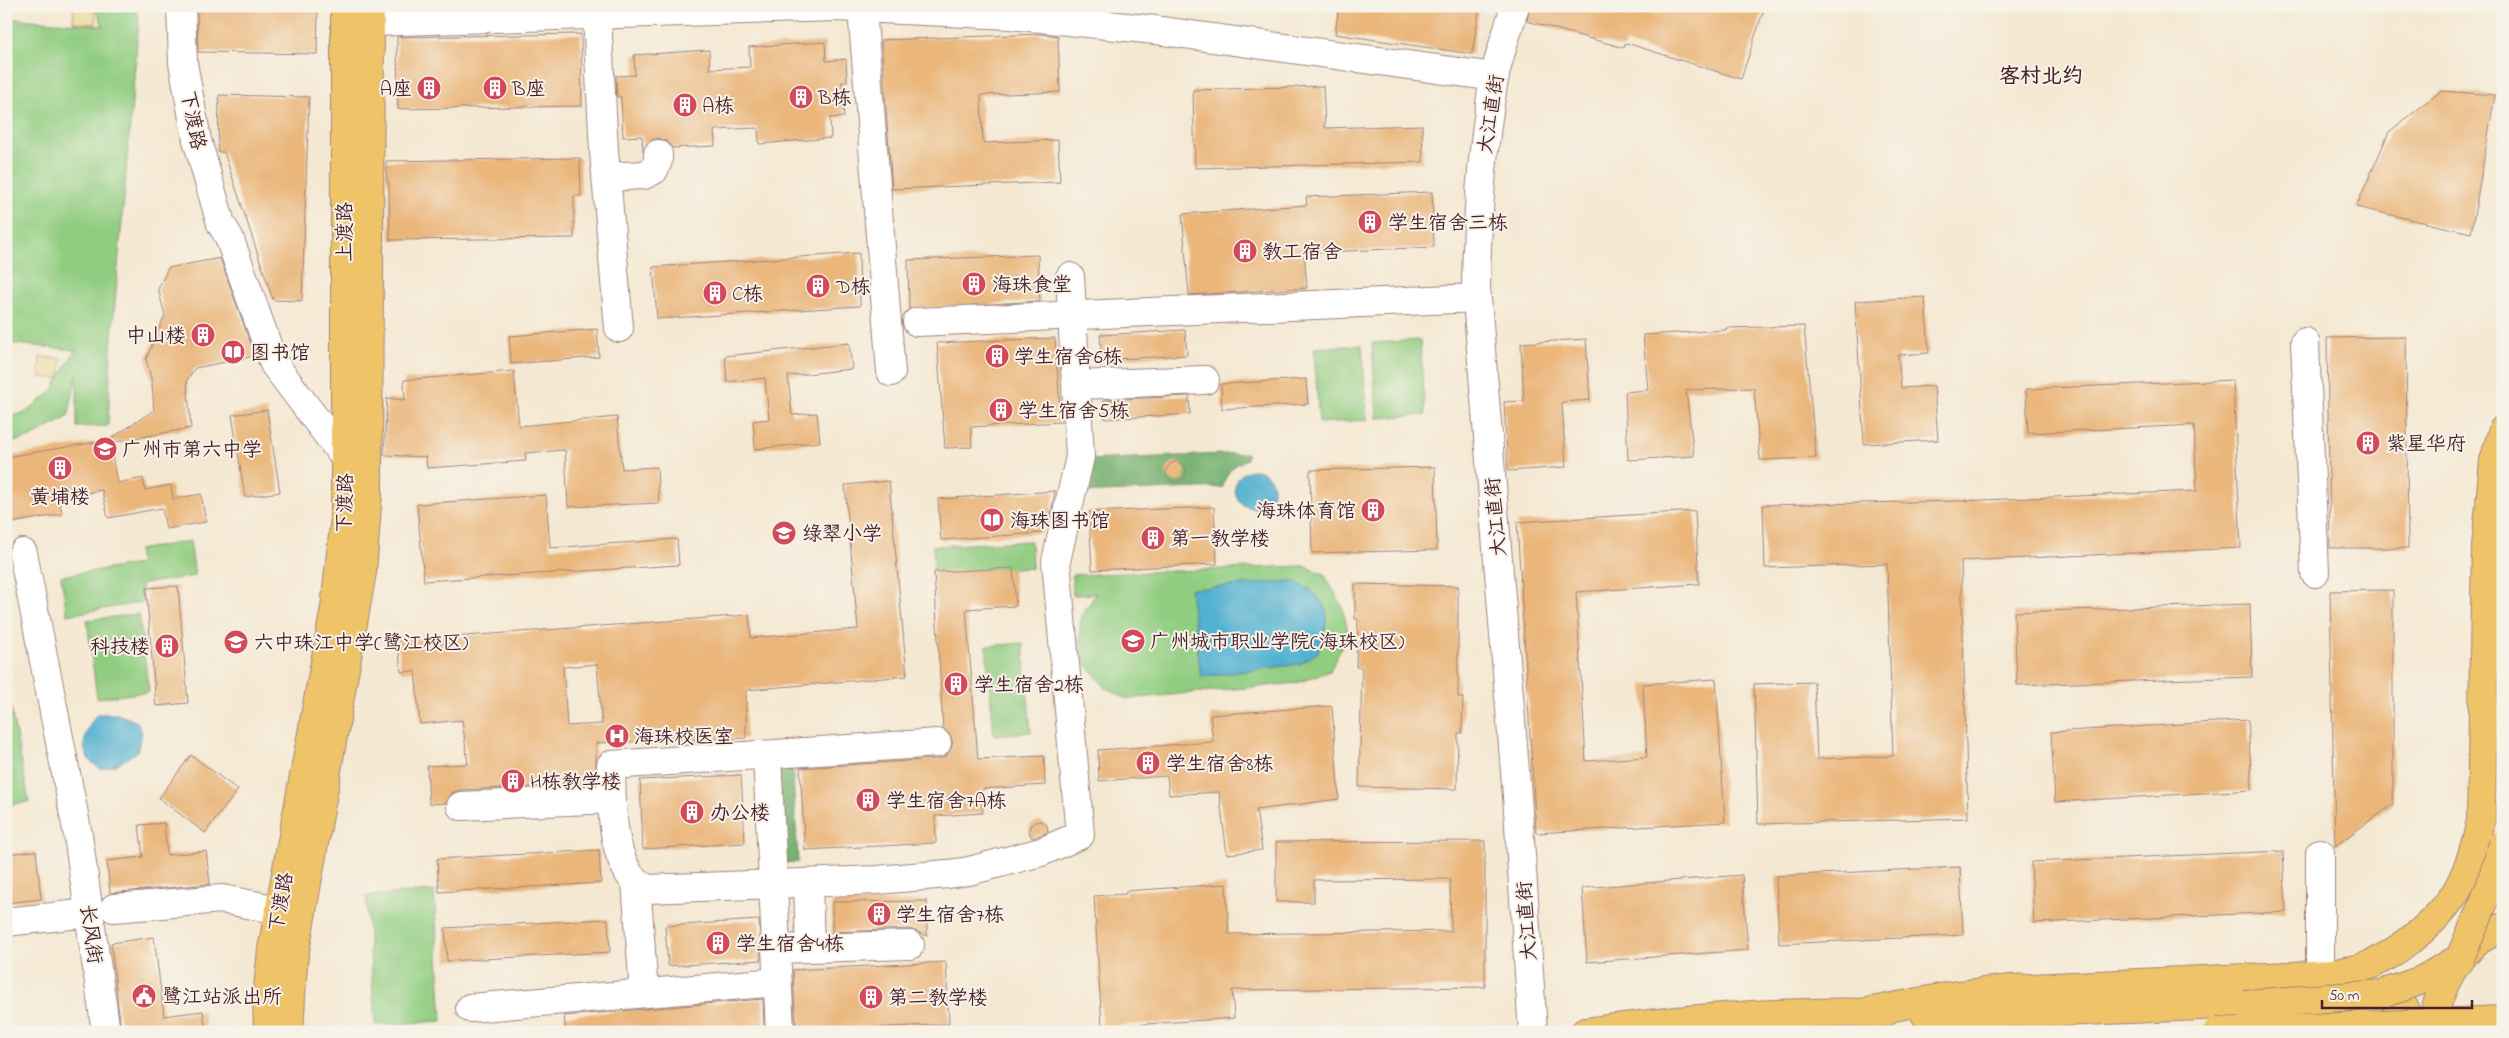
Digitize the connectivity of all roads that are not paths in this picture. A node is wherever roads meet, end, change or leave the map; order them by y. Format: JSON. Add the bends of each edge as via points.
{"nodes":[{"id":1,"x":181,"y":6,"type":"edge"},
{"id":2,"x":345,"y":6,"type":"edge"},
{"id":3,"x":1515,"y":6,"type":"edge"},
{"id":4,"x":845,"y":7,"type":"edge"},
{"id":5,"x":370,"y":14,"type":"edge"},
{"id":6,"x":597,"y":16,"type":"junction"},
{"id":7,"x":1495,"y":77,"type":"junction"},
{"id":8,"x":658,"y":154,"type":"dead end"},
{"id":9,"x":606,"y":177,"type":"junction"},
{"id":10,"x":1070,"y":277,"type":"dead end"},
{"id":11,"x":1477,"y":298,"type":"junction"},
{"id":12,"x":1072,"y":314,"type":"junction"},
{"id":13,"x":917,"y":322,"type":"dead end"},
{"id":14,"x":619,"y":328,"type":"dead end"},
{"id":15,"x":2305,"y":342,"type":"dead end"},
{"id":16,"x":891,"y":372,"type":"dead end"},
{"id":17,"x":1205,"y":380,"type":"dead end"},
{"id":18,"x":1077,"y":385,"type":"junction"},
{"id":19,"x":2503,"y":430,"type":"edge"},
{"id":20,"x":356,"y":458,"type":"junction"},
{"id":21,"x":23,"y":553,"type":"dead end"},
{"id":22,"x":2315,"y":572,"type":"dead end"},
{"id":23,"x":17,"y":581,"type":"edge"},
{"id":24,"x":937,"y":743,"type":"dead end"},
{"id":25,"x":767,"y":755,"type":"junction"},
{"id":26,"x":612,"y":799,"type":"junction"},
{"id":27,"x":461,"y":806,"type":"dead end"},
{"id":28,"x":2503,"y":844,"type":"edge"},
{"id":29,"x":2320,"y":853,"type":"dead end"},
{"id":30,"x":636,"y":881,"type":"junction"},
{"id":31,"x":808,"y":883,"type":"junction"},
{"id":32,"x":773,"y":884,"type":"junction"},
{"id":33,"x":101,"y":910,"type":"junction"},
{"id":34,"x":279,"y":910,"type":"junction"},
{"id":35,"x":6,"y":922,"type":"edge"},
{"id":36,"x":2503,"y":927,"type":"edge"},
{"id":37,"x":910,"y":945,"type":"dead end"},
{"id":38,"x":810,"y":948,"type":"junction"},
{"id":39,"x":776,"y":949,"type":"junction"},
{"id":40,"x":2460,"y":958,"type":"junction"},
{"id":41,"x":2376,"y":962,"type":"junction"},
{"id":42,"x":2320,"y":975,"type":"junction"},
{"id":43,"x":777,"y":982,"type":"junction"},
{"id":44,"x":644,"y":993,"type":"junction"},
{"id":45,"x":2382,"y":994,"type":"junction"},
{"id":46,"x":470,"y":1008,"type":"dead end"},
{"id":47,"x":1867,"y":1012,"type":"junction"},
{"id":48,"x":2503,"y":1020,"type":"edge"},
{"id":49,"x":106,"y":1032,"type":"edge"},
{"id":50,"x":268,"y":1032,"type":"edge"},
{"id":51,"x":290,"y":1032,"type":"edge"},
{"id":52,"x":780,"y":1032,"type":"edge"},
{"id":53,"x":1533,"y":1032,"type":"edge"},
{"id":54,"x":1585,"y":1032,"type":"edge"},
{"id":55,"x":2217,"y":1032,"type":"edge"},
{"id":56,"x":2379,"y":1032,"type":"edge"},
{"id":57,"x":2412,"y":1032,"type":"edge"},
{"id":58,"x":2434,"y":1032,"type":"edge"}],
"edges":[{"from":1,"to":20,"type":"street","name":"下渡路","via":[[183,63],[196,140],[221,224],[229,237],[274,364]]},
{"from":2,"to":20,"type":"main road","name":"上渡路"},
{"from":3,"to":7,"type":"street","name":"大江直街"},
{"from":4,"to":6,"type":"street"},
{"from":4,"to":7,"type":"street","via":[[1011,15],[1155,30]]},
{"from":4,"to":16,"type":"street"},
{"from":5,"to":6,"type":"street"},
{"from":5,"to":20,"type":"main road","name":"上渡路"},
{"from":6,"to":9,"type":"street"},
{"from":7,"to":11,"type":"street","name":"大江直街","via":[[1478,201]]},
{"from":8,"to":9,"type":"street","via":[[654,170],[644,175]]},
{"from":9,"to":14,"type":"street"},
{"from":10,"to":12,"type":"street"},
{"from":11,"to":12,"type":"street"},
{"from":11,"to":53,"type":"street","name":"大江直街"},
{"from":12,"to":13,"type":"street"},
{"from":12,"to":18,"type":"street"},
{"from":15,"to":22,"type":"street"},
{"from":17,"to":18,"type":"street"},
{"from":18,"to":31,"type":"street","via":[[1080,457],[1056,562],[1080,835],[1041,852],[969,871],[896,879]]},
{"from":19,"to":41,"type":"main road","via":[[2494,462],[2486,547],[2481,821],[2475,848],[2457,890],[2440,912],[2415,936]]},
{"from":20,"to":34,"type":"main road","name":"下渡路","via":[[345,518],[335,608]]},
{"from":20,"to":51,"type":"main road","name":"下渡路","via":[[367,518],[362,572],[297,933],[290,990]]},
{"from":21,"to":23,"type":"street","name":"长风街"},
{"from":23,"to":33,"type":"street","name":"长风街","via":[[78,835]]},
{"from":24,"to":25,"type":"street"},
{"from":25,"to":26,"type":"street","via":[[611,765]]},
{"from":25,"to":32,"type":"street"},
{"from":26,"to":27,"type":"street"},
{"from":26,"to":30,"type":"street","via":[[618,849],[630,876]]},
{"from":28,"to":40,"type":"main road","bridge":true,"via":[[2489,890]]},
{"from":29,"to":42,"type":"street"},
{"from":30,"to":32,"type":"street","via":[[647,889]]},
{"from":30,"to":44,"type":"street"},
{"from":31,"to":32,"type":"street"},
{"from":31,"to":38,"type":"street"},
{"from":32,"to":39,"type":"street"},
{"from":33,"to":34,"type":"street","via":[[222,899]]},
{"from":33,"to":35,"type":"street"},
{"from":33,"to":49,"type":"street","name":"长风街"},
{"from":34,"to":50,"type":"main road","name":"下渡路","via":[[269,975]]},
{"from":36,"to":40,"type":"main road","via":[[2479,940]]},
{"from":37,"to":38,"type":"street"},
{"from":38,"to":39,"type":"street"},
{"from":39,"to":43,"type":"street"},
{"from":40,"to":45,"type":"main road","bridge":true,"via":[[2422,980]]},
{"from":40,"to":58,"type":"main road","bridge":true,"via":[[2441,990]]},
{"from":41,"to":42,"type":"main road"},
{"from":41,"to":56,"type":"main road"},
{"from":42,"to":47,"type":"main road","via":[[2011,989],[1951,996]]},
{"from":43,"to":44,"type":"street"},
{"from":43,"to":52,"type":"street"},
{"from":44,"to":46,"type":"street"},
{"from":45,"to":47,"type":"main road","bridge":true,"via":[[2245,1004],[2004,1013]]},
{"from":45,"to":57,"type":"main road","bridge":true,"via":[[2403,1004]]},
{"from":47,"to":54,"type":"main road","via":[[1741,1016]]},
{"from":48,"to":55,"type":"main road","bridge":true}]}
